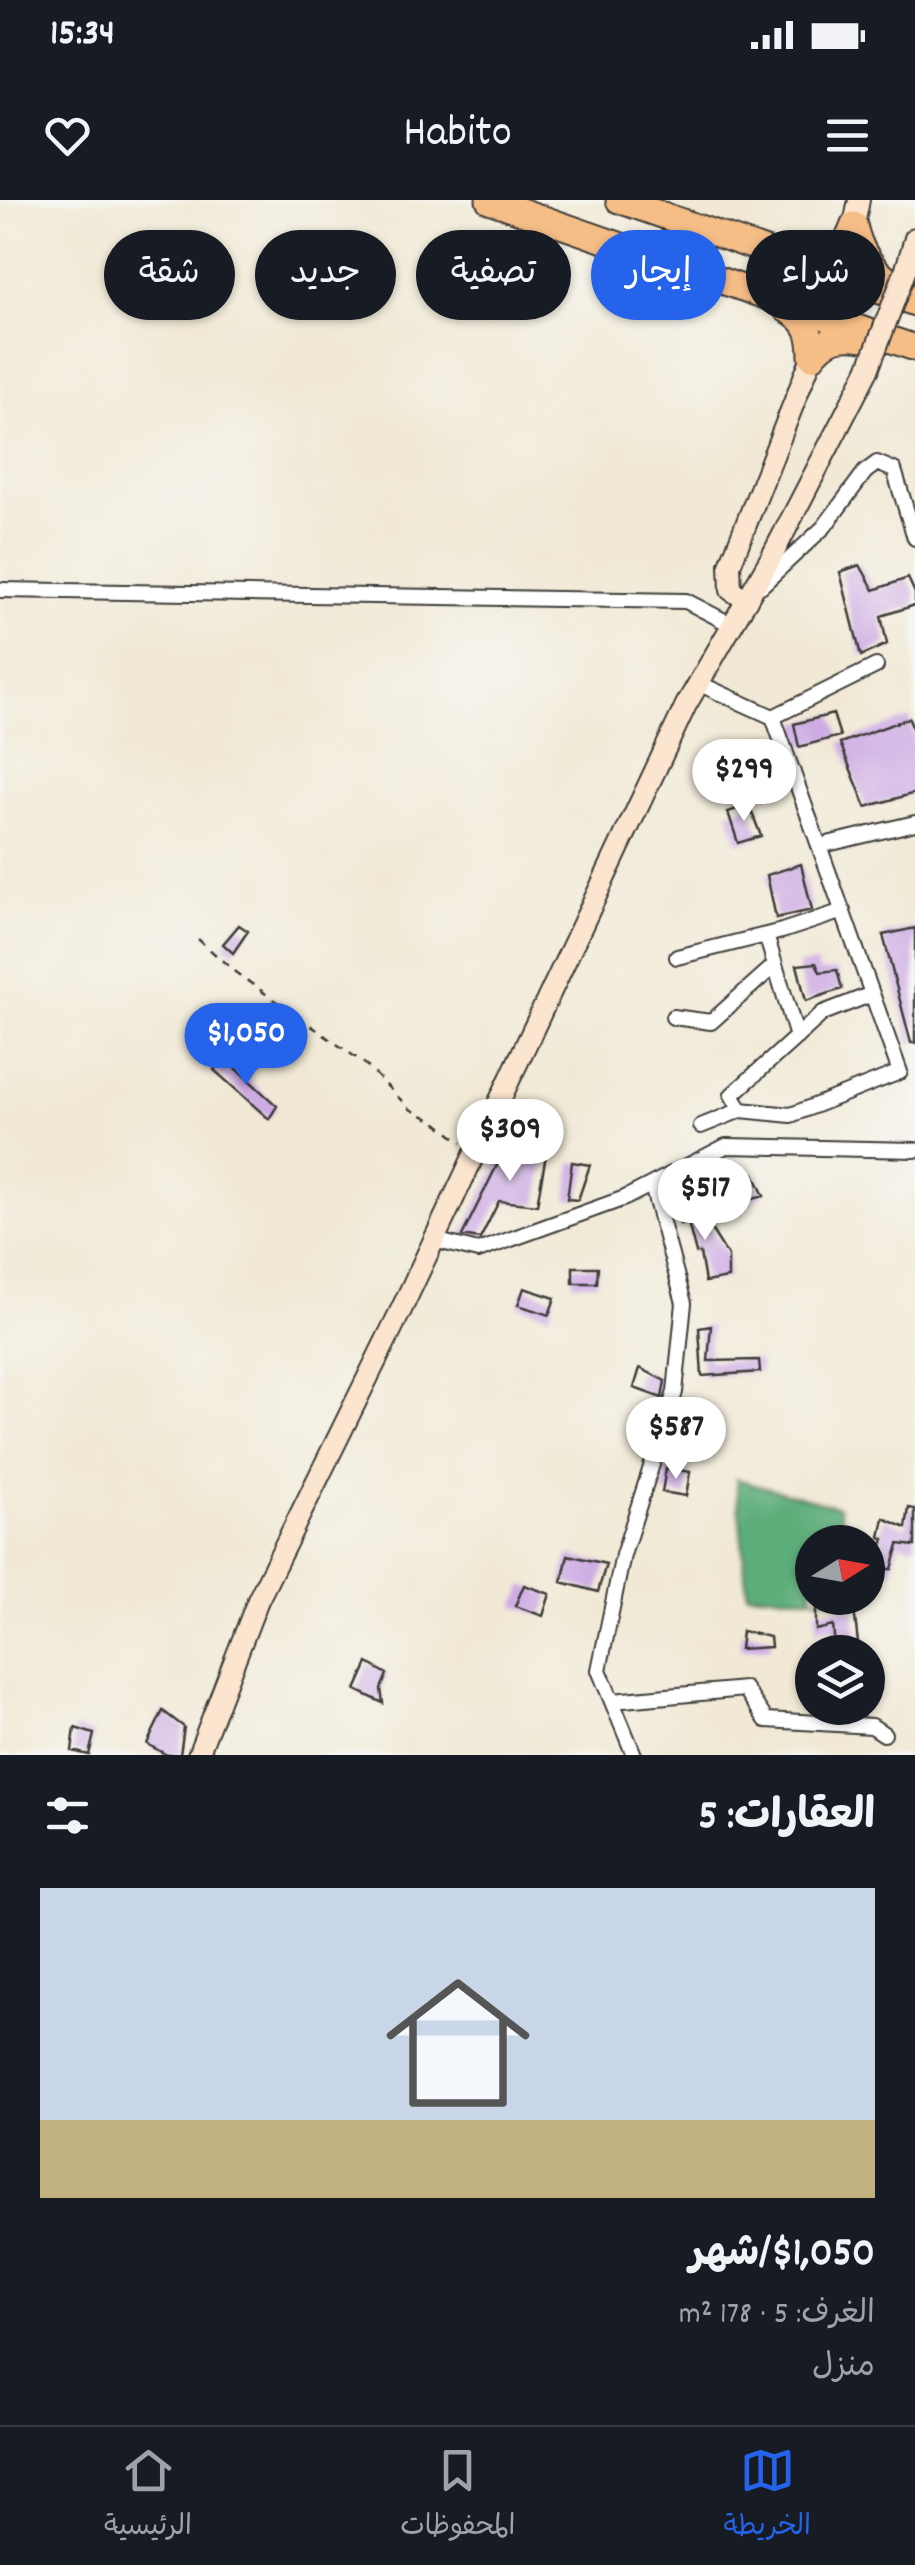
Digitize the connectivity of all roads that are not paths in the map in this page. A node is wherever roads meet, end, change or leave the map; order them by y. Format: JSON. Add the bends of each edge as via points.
{"nodes":[{"id":1,"x":489,"y":200,"type":"edge"},
{"id":2,"x":619,"y":200,"type":"edge"},
{"id":3,"x":856,"y":212,"type":"edge"},
{"id":4,"x":915,"y":238,"type":"edge"},
{"id":5,"x":746,"y":245,"type":"edge"},
{"id":6,"x":746,"y":290,"type":"edge"},
{"id":7,"x":885,"y":290,"type":"edge"},
{"id":8,"x":915,"y":300,"type":"edge"},
{"id":9,"x":802,"y":320,"type":"edge"},
{"id":10,"x":832,"y":320,"type":"edge"},
{"id":11,"x":908,"y":346,"type":"edge"},
{"id":12,"x":812,"y":358,"type":"junction"},
{"id":13,"x":915,"y":538,"type":"edge"},
{"id":14,"x":0,"y":590,"type":"edge"},
{"id":15,"x":747,"y":600,"type":"junction"},
{"id":16,"x":732,"y":624,"type":"junction"},
{"id":17,"x":876,"y":666,"type":"dead end"},
{"id":18,"x":698,"y":683,"type":"junction"},
{"id":19,"x":773,"y":717,"type":"junction"},
{"id":20,"x":915,"y":823,"type":"edge"},
{"id":21,"x":819,"y":846,"type":"junction"},
{"id":22,"x":842,"y":911,"type":"junction"},
{"id":23,"x":766,"y":935,"type":"junction"},
{"id":24,"x":677,"y":956,"type":"dead end"},
{"id":25,"x":775,"y":965,"type":"junction"},
{"id":26,"x":872,"y":994,"type":"junction"},
{"id":27,"x":672,"y":1017,"type":"dead end"},
{"id":28,"x":797,"y":1037,"type":"junction"},
{"id":29,"x":900,"y":1072,"type":"junction"},
{"id":30,"x":915,"y":1081,"type":"edge"},
{"id":31,"x":741,"y":1110,"type":"junction"},
{"id":32,"x":701,"y":1126,"type":"dead end"},
{"id":33,"x":915,"y":1150,"type":"edge"},
{"id":34,"x":652,"y":1186,"type":"junction"},
{"id":35,"x":434,"y":1240,"type":"junction"},
{"id":36,"x":612,"y":1700,"type":"junction"},
{"id":37,"x":884,"y":1734,"type":"dead end"},
{"id":38,"x":198,"y":1755,"type":"edge"},
{"id":39,"x":634,"y":1755,"type":"edge"}],
"edges":[{"from":1,"to":6,"type":"highway"},
{"from":2,"to":5,"type":"highway"},
{"from":3,"to":8,"type":"highway","via":[[858,245],[868,261]]},
{"from":4,"to":15,"type":"main road","bridge":true,"via":[[868,370]]},
{"from":7,"to":8,"type":"highway"},
{"from":9,"to":12,"type":"highway"},
{"from":10,"to":11,"type":"highway"},
{"from":11,"to":12,"type":"highway","via":[[848,336],[822,344]]},
{"from":12,"to":15,"type":"main road","via":[[730,565],[731,590]]},
{"from":13,"to":15,"type":"street","via":[[894,470],[878,464]]},
{"from":14,"to":16,"type":"street","via":[[686,601]]},
{"from":15,"to":16,"type":"main road"},
{"from":16,"to":18,"type":"main road"},
{"from":17,"to":19,"type":"street"},
{"from":18,"to":19,"type":"street"},
{"from":18,"to":35,"type":"main road"},
{"from":19,"to":21,"type":"street"},
{"from":20,"to":21,"type":"street"},
{"from":21,"to":22,"type":"street"},
{"from":22,"to":23,"type":"street"},
{"from":22,"to":26,"type":"street"},
{"from":23,"to":24,"type":"street"},
{"from":23,"to":25,"type":"street"},
{"from":25,"to":27,"type":"street","via":[[711,1022]]},
{"from":25,"to":28,"type":"street"},
{"from":26,"to":28,"type":"street","via":[[823,1013]]},
{"from":26,"to":29,"type":"street"},
{"from":28,"to":31,"type":"street","via":[[732,1095]]},
{"from":29,"to":30,"type":"street"},
{"from":29,"to":31,"type":"street","via":[[791,1115]]},
{"from":31,"to":32,"type":"street"},
{"from":33,"to":34,"type":"street","via":[[726,1146]]},
{"from":34,"to":35,"type":"street","via":[[478,1252]]},
{"from":34,"to":36,"type":"street","via":[[684,1302],[675,1392],[623,1556],[599,1670]]},
{"from":35,"to":38,"type":"main road","via":[[258,1600]]},
{"from":36,"to":37,"type":"street","via":[[745,1689],[766,1720],[872,1726]]},
{"from":36,"to":39,"type":"street"}]}
